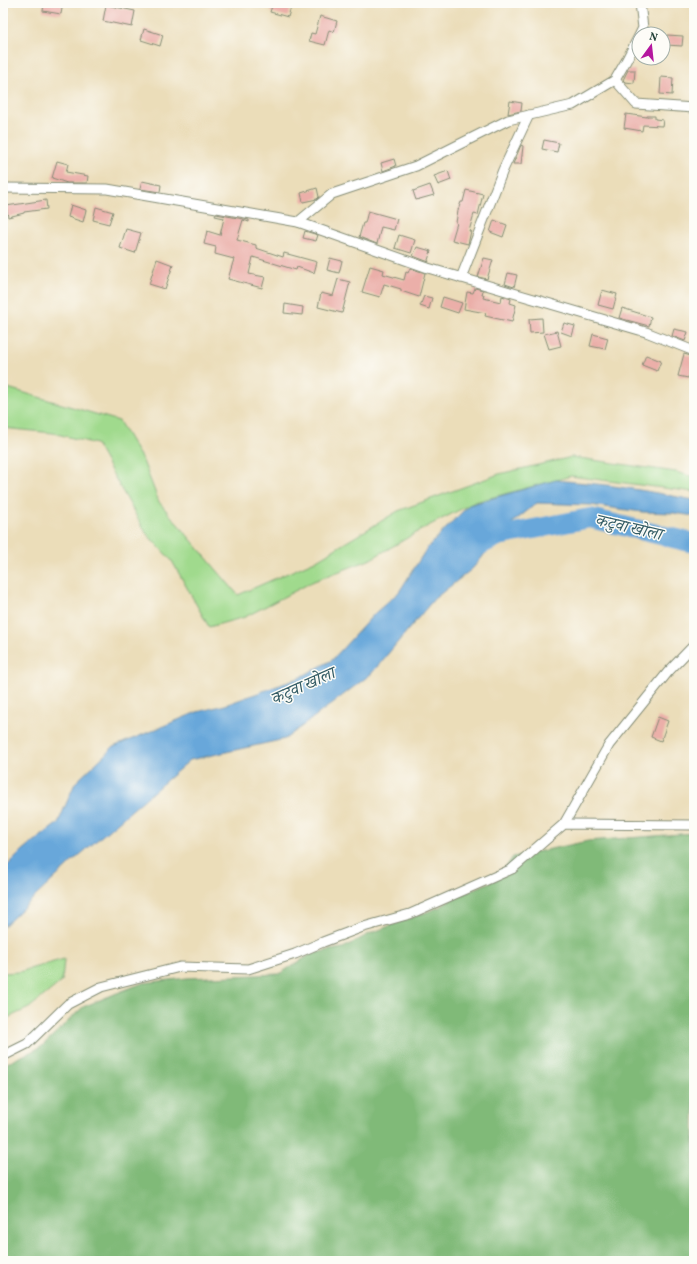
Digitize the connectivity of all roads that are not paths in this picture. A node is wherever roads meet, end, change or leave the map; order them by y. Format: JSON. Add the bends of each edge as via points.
{"nodes":[{"id":1,"x":640,"y":3,"type":"edge"},
{"id":2,"x":643,"y":26,"type":"edge"},
{"id":3,"x":631,"y":51,"type":"edge"},
{"id":4,"x":615,"y":80,"type":"junction"},
{"id":5,"x":694,"y":108,"type":"edge"},
{"id":6,"x":529,"y":115,"type":"junction"},
{"id":7,"x":3,"y":188,"type":"edge"},
{"id":8,"x":298,"y":222,"type":"junction"},
{"id":9,"x":461,"y":278,"type":"junction"},
{"id":10,"x":694,"y":351,"type":"edge"},
{"id":11,"x":694,"y":645,"type":"edge"},
{"id":12,"x":564,"y":824,"type":"junction"},
{"id":13,"x":694,"y":825,"type":"edge"},
{"id":14,"x":3,"y":1056,"type":"edge"}],
"edges":[{"from":1,"to":2,"type":"street"},
{"from":3,"to":4,"type":"street"},
{"from":4,"to":5,"type":"street","via":[[636,104]]},
{"from":4,"to":6,"type":"street","via":[[573,105]]},
{"from":6,"to":8,"type":"street","via":[[508,120],[416,166],[332,194]]},
{"from":6,"to":9,"type":"street","via":[[502,170]]},
{"from":7,"to":8,"type":"street","via":[[107,189]]},
{"from":8,"to":9,"type":"street"},
{"from":9,"to":10,"type":"street","via":[[646,332]]},
{"from":11,"to":12,"type":"street","via":[[668,672],[609,745]]},
{"from":12,"to":13,"type":"street"},
{"from":12,"to":14,"type":"street","via":[[512,869],[410,914],[360,928],[295,954],[248,969],[180,967],[101,987],[68,1004],[27,1044]]}]}
